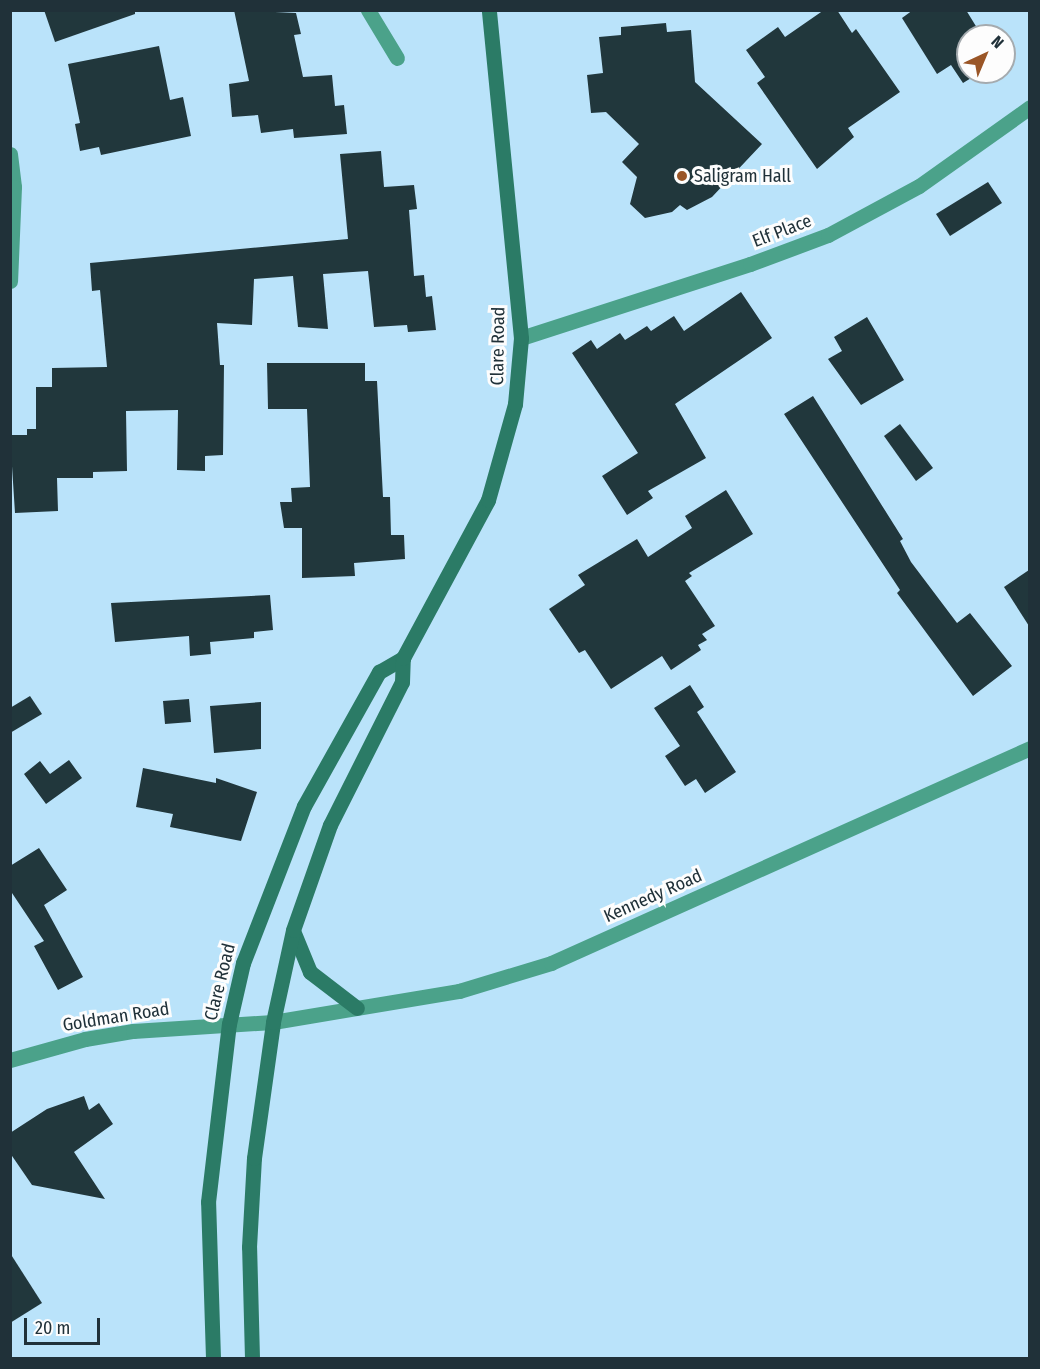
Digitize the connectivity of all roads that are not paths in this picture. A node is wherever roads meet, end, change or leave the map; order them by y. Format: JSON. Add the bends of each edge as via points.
{"nodes":[{"id":1,"x":368,"y":10,"type":"edge"},
{"id":2,"x":489,"y":10,"type":"edge"},
{"id":3,"x":397,"y":58,"type":"dead end"},
{"id":4,"x":1029,"y":107,"type":"edge"},
{"id":5,"x":10,"y":154,"type":"edge"},
{"id":6,"x":10,"y":282,"type":"edge"},
{"id":7,"x":521,"y":338,"type":"junction"},
{"id":8,"x":403,"y":658,"type":"junction"},
{"id":9,"x":1029,"y":748,"type":"edge"},
{"id":10,"x":293,"y":930,"type":"junction"},
{"id":11,"x":357,"y":1008,"type":"junction"},
{"id":12,"x":273,"y":1022,"type":"junction"},
{"id":13,"x":229,"y":1024,"type":"junction"},
{"id":14,"x":10,"y":1060,"type":"edge"},
{"id":15,"x":213,"y":1359,"type":"edge"},
{"id":16,"x":252,"y":1359,"type":"edge"}],
"edges":[{"from":1,"to":3,"type":"street"},
{"from":2,"to":7,"type":"street","name":"Clare Road"},
{"from":4,"to":7,"type":"street","name":"Elf Place","via":[[919,186],[828,235]]},
{"from":5,"to":6,"type":"street","via":[[14,187]]},
{"from":7,"to":8,"type":"street","name":"Clare Road","via":[[514,404],[488,500]]},
{"from":8,"to":10,"type":"street","name":"Clare Road","via":[[402,682],[330,825]]},
{"from":8,"to":13,"type":"street","name":"Clare Road","via":[[379,672],[304,806],[257,921]]},
{"from":9,"to":11,"type":"street","name":"Kennedy Road","via":[[551,963],[459,991]]},
{"from":10,"to":11,"type":"street","via":[[310,972]]},
{"from":10,"to":12,"type":"street","name":"Clare Road"},
{"from":11,"to":12,"type":"street","name":"Kennedy Road"},
{"from":12,"to":13,"type":"street","name":"Goldman Road"},
{"from":12,"to":16,"type":"street","name":"Clare Road","via":[[254,1158],[249,1247]]},
{"from":13,"to":14,"type":"street","name":"Goldman Road","via":[[133,1031],[85,1039]]},
{"from":13,"to":15,"type":"street","name":"Clare Road","via":[[208,1202]]}]}
